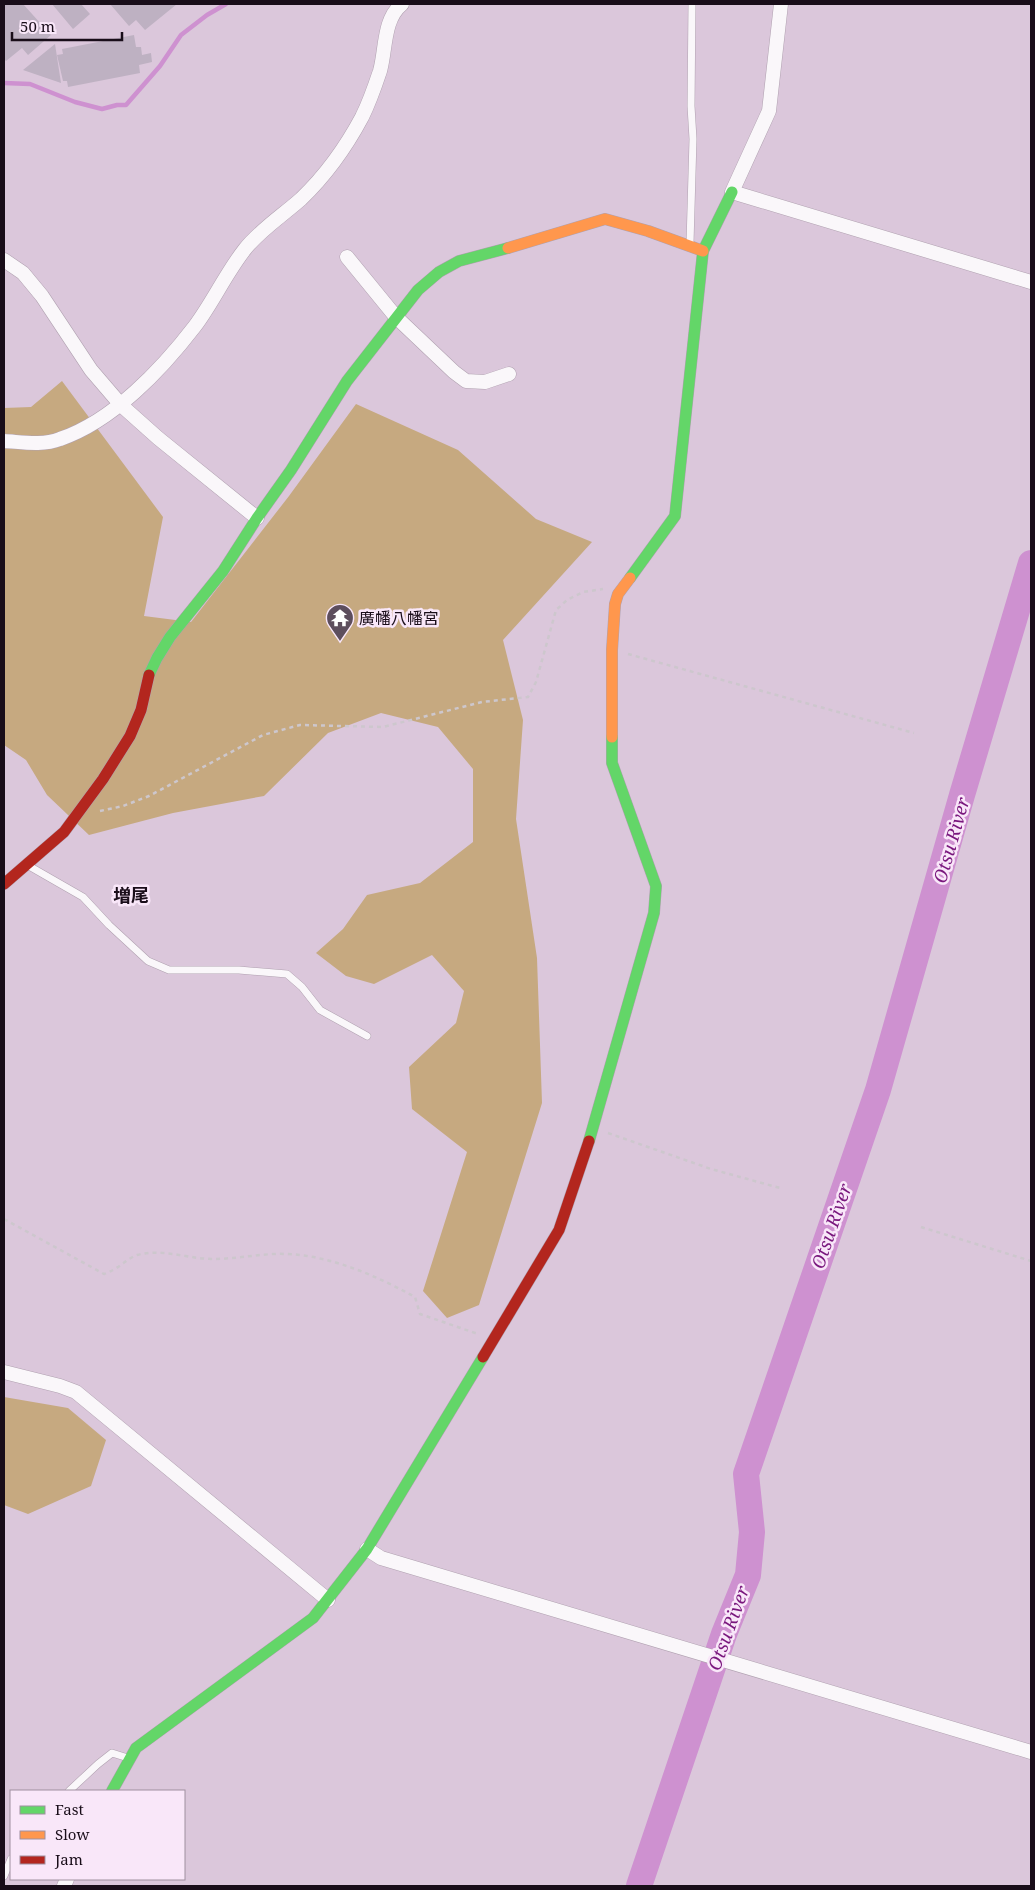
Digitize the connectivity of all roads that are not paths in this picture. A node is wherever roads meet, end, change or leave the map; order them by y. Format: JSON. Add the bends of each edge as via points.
{"nodes":[{"id":1,"x":402,"y":4,"type":"edge"},
{"id":2,"x":692,"y":4,"type":"edge"},
{"id":3,"x":781,"y":4,"type":"edge"},
{"id":4,"x":732,"y":192,"type":"junction"},
{"id":5,"x":690,"y":247,"type":"junction"},
{"id":6,"x":703,"y":251,"type":"junction"},
{"id":7,"x":347,"y":257,"type":"dead end"},
{"id":8,"x":4,"y":260,"type":"edge"},
{"id":9,"x":1031,"y":282,"type":"edge"},
{"id":10,"x":396,"y":317,"type":"junction"},
{"id":11,"x":509,"y":374,"type":"dead end"},
{"id":12,"x":121,"y":405,"type":"junction"},
{"id":13,"x":4,"y":441,"type":"edge"},
{"id":14,"x":257,"y":518,"type":"junction"},
{"id":15,"x":27,"y":864,"type":"junction"},
{"id":16,"x":4,"y":884,"type":"edge"},
{"id":17,"x":367,"y":1036,"type":"dead end"},
{"id":18,"x":4,"y":1372,"type":"edge"},
{"id":19,"x":368,"y":1549,"type":"junction"},
{"id":20,"x":328,"y":1600,"type":"junction"},
{"id":21,"x":1031,"y":1752,"type":"edge"},
{"id":22,"x":129,"y":1758,"type":"junction"},
{"id":23,"x":70,"y":1790,"type":"edge"},
{"id":24,"x":113,"y":1790,"type":"edge"},
{"id":25,"x":10,"y":1861,"type":"edge"},
{"id":26,"x":4,"y":1876,"type":"edge"}],
"edges":[{"from":1,"to":12,"type":"street","via":[[388,25],[379,73],[362,116],[337,158],[302,198],[245,249],[195,325],[167,359]]},
{"from":2,"to":5,"type":"lane"},
{"from":3,"to":4,"type":"street","via":[[769,111]]},
{"from":4,"to":6,"type":"street"},
{"from":4,"to":9,"type":"street"},
{"from":5,"to":6,"type":"street"},
{"from":5,"to":10,"type":"street","via":[[604,219],[591,222],[458,261],[418,290]]},
{"from":6,"to":19,"type":"street","via":[[675,516],[618,594],[615,604],[612,764],[656,886],[654,912],[592,1131],[559,1230]]},
{"from":7,"to":10,"type":"street"},
{"from":8,"to":12,"type":"street","via":[[23,273],[42,296],[91,370]]},
{"from":10,"to":11,"type":"street","via":[[466,381],[485,382]]},
{"from":10,"to":14,"type":"street","via":[[347,381]]},
{"from":12,"to":13,"type":"street","via":[[59,440],[37,443]]},
{"from":12,"to":14,"type":"street"},
{"from":14,"to":15,"type":"street","via":[[223,571],[157,658],[130,736],[64,832]]},
{"from":15,"to":16,"type":"street"},
{"from":15,"to":17,"type":"lane","via":[[83,897],[148,961],[169,970],[287,974],[320,1010]]},
{"from":18,"to":20,"type":"street","via":[[76,1392]]},
{"from":19,"to":20,"type":"street"},
{"from":19,"to":21,"type":"street","via":[[380,1558]]},
{"from":20,"to":22,"type":"street","via":[[313,1618],[136,1748]]},
{"from":22,"to":23,"type":"lane","via":[[112,1753]]},
{"from":22,"to":24,"type":"street"},
{"from":25,"to":26,"type":"lane"}]}
